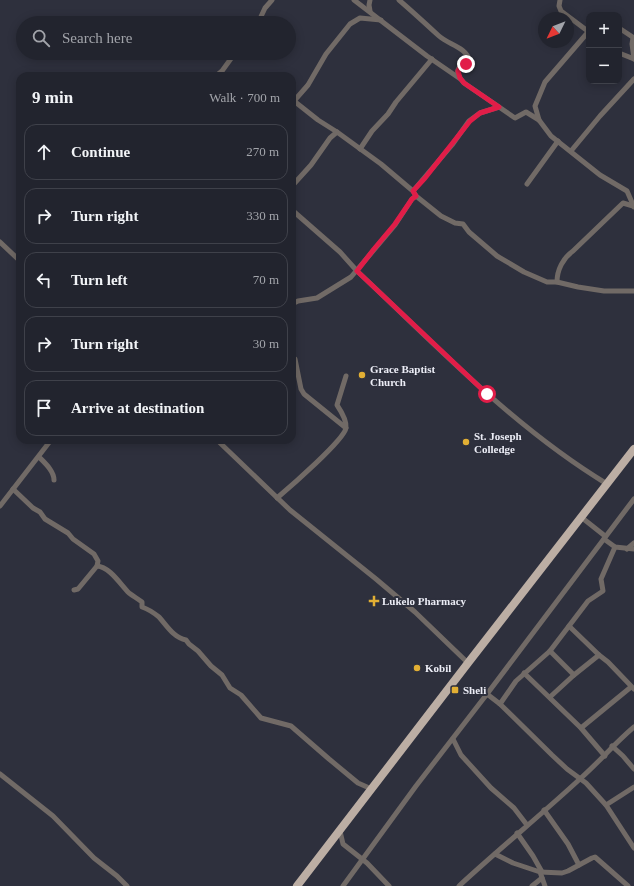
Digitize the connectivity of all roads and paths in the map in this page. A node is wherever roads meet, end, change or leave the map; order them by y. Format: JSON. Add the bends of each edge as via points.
{"nodes":[{"id":1,"x":272,"y":0,"type":"edge"},
{"id":2,"x":354,"y":0,"type":"edge"},
{"id":3,"x":400,"y":0,"type":"edge"},
{"id":4,"x":560,"y":0,"type":"edge"},
{"id":5,"x":371,"y":1,"type":"edge"},
{"id":6,"x":370,"y":11,"type":"junction"},
{"id":7,"x":261,"y":16,"type":"edge"},
{"id":8,"x":381,"y":20,"type":"junction"},
{"id":9,"x":586,"y":30,"type":"edge"},
{"id":10,"x":622,"y":30,"type":"edge"},
{"id":11,"x":586,"y":35,"type":"edge"},
{"id":12,"x":633,"y":38,"type":"edge"},
{"id":13,"x":622,"y":54,"type":"edge"},
{"id":14,"x":432,"y":59,"type":"junction"},
{"id":15,"x":634,"y":59,"type":"edge"},
{"id":16,"x":230,"y":60,"type":"edge"},
{"id":17,"x":221,"y":72,"type":"edge"},
{"id":18,"x":460,"y":78,"type":"junction"},
{"id":19,"x":634,"y":79,"type":"edge"},
{"id":20,"x":296,"y":99,"type":"edge"},
{"id":21,"x":296,"y":104,"type":"edge"},
{"id":22,"x":499,"y":107,"type":"junction"},
{"id":23,"x":539,"y":120,"type":"junction"},
{"id":24,"x":337,"y":132,"type":"junction"},
{"id":25,"x":558,"y":141,"type":"junction"},
{"id":26,"x":360,"y":149,"type":"junction"},
{"id":27,"x":571,"y":151,"type":"junction"},
{"id":28,"x":296,"y":182,"type":"edge"},
{"id":29,"x":527,"y":184,"type":"dead end"},
{"id":30,"x":413,"y":191,"type":"junction"},
{"id":31,"x":416,"y":196,"type":"junction"},
{"id":32,"x":634,"y":207,"type":"edge"},
{"id":33,"x":296,"y":214,"type":"edge"},
{"id":34,"x":0,"y":242,"type":"edge"},
{"id":35,"x":16,"y":257,"type":"edge"},
{"id":36,"x":357,"y":271,"type":"junction"},
{"id":37,"x":557,"y":282,"type":"junction"},
{"id":38,"x":634,"y":291,"type":"edge"},
{"id":39,"x":296,"y":302,"type":"edge"},
{"id":40,"x":296,"y":364,"type":"edge"},
{"id":41,"x":346,"y":376,"type":"dead end"},
{"id":42,"x":346,"y":428,"type":"junction"},
{"id":43,"x":48,"y":444,"type":"edge"},
{"id":44,"x":221,"y":444,"type":"edge"},
{"id":45,"x":634,"y":449,"type":"edge"},
{"id":46,"x":39,"y":457,"type":"junction"},
{"id":47,"x":54,"y":480,"type":"dead end"},
{"id":48,"x":607,"y":484,"type":"junction"},
{"id":49,"x":13,"y":489,"type":"junction"},
{"id":50,"x":277,"y":498,"type":"junction"},
{"id":51,"x":634,"y":499,"type":"edge"},
{"id":52,"x":0,"y":506,"type":"edge"},
{"id":53,"x":581,"y":517,"type":"junction"},
{"id":54,"x":605,"y":538,"type":"junction"},
{"id":55,"x":634,"y":543,"type":"edge"},
{"id":56,"x":615,"y":547,"type":"junction"},
{"id":57,"x":627,"y":549,"type":"junction"},
{"id":58,"x":634,"y":549,"type":"edge"},
{"id":59,"x":97,"y":566,"type":"junction"},
{"id":60,"x":74,"y":590,"type":"dead end"},
{"id":61,"x":569,"y":626,"type":"junction"},
{"id":62,"x":550,"y":651,"type":"junction"},
{"id":63,"x":599,"y":655,"type":"junction"},
{"id":64,"x":468,"y":663,"type":"junction"},
{"id":65,"x":524,"y":673,"type":"junction"},
{"id":66,"x":574,"y":675,"type":"junction"},
{"id":67,"x":632,"y":688,"type":"edge"},
{"id":68,"x":488,"y":694,"type":"junction"},
{"id":69,"x":550,"y":697,"type":"junction"},
{"id":70,"x":500,"y":704,"type":"junction"},
{"id":71,"x":634,"y":727,"type":"edge"},
{"id":72,"x":581,"y":728,"type":"junction"},
{"id":73,"x":453,"y":739,"type":"junction"},
{"id":74,"x":612,"y":746,"type":"junction"},
{"id":75,"x":605,"y":756,"type":"junction"},
{"id":76,"x":634,"y":769,"type":"edge"},
{"id":77,"x":0,"y":774,"type":"edge"},
{"id":78,"x":581,"y":779,"type":"junction"},
{"id":79,"x":367,"y":787,"type":"dead end"},
{"id":80,"x":634,"y":787,"type":"edge"},
{"id":81,"x":606,"y":805,"type":"junction"},
{"id":82,"x":544,"y":810,"type":"junction"},
{"id":83,"x":527,"y":825,"type":"junction"},
{"id":84,"x":340,"y":831,"type":"junction"},
{"id":85,"x":517,"y":833,"type":"junction"},
{"id":86,"x":634,"y":848,"type":"edge"},
{"id":87,"x":495,"y":854,"type":"junction"},
{"id":88,"x":362,"y":859,"type":"junction"},
{"id":89,"x":579,"y":865,"type":"junction"},
{"id":90,"x":541,"y":872,"type":"junction"},
{"id":91,"x":542,"y":878,"type":"junction"},
{"id":92,"x":127,"y":886,"type":"edge"},
{"id":93,"x":297,"y":886,"type":"edge"},
{"id":94,"x":343,"y":886,"type":"edge"},
{"id":95,"x":389,"y":886,"type":"edge"},
{"id":96,"x":459,"y":886,"type":"edge"},
{"id":97,"x":532,"y":886,"type":"edge"},
{"id":98,"x":545,"y":886,"type":"edge"},
{"id":99,"x":628,"y":886,"type":"edge"}],
"edges":[{"from":1,"to":7,"type":"street"},
{"from":2,"to":6,"type":"street"},
{"from":3,"to":18,"type":"street","via":[[438,35],[458,47],[470,59],[458,71]]},
{"from":4,"to":9,"type":"street","via":[[561,11]]},
{"from":5,"to":6,"type":"street"},
{"from":6,"to":8,"type":"street"},
{"from":8,"to":14,"type":"street"},
{"from":8,"to":20,"type":"street","via":[[360,18],[350,24]]},
{"from":10,"to":12,"type":"street"},
{"from":11,"to":23,"type":"street","via":[[545,82],[535,106]]},
{"from":12,"to":15,"type":"street"},
{"from":13,"to":15,"type":"street"},
{"from":14,"to":18,"type":"street"},
{"from":14,"to":26,"type":"street"},
{"from":16,"to":17,"type":"street"},
{"from":18,"to":22,"type":"street"},
{"from":19,"to":27,"type":"street"},
{"from":21,"to":24,"type":"street"},
{"from":22,"to":23,"type":"street","via":[[515,118],[526,112]]},
{"from":22,"to":30,"type":"street","via":[[480,113],[470,121]]},
{"from":23,"to":25,"type":"street","via":[[548,133]]},
{"from":24,"to":26,"type":"street"},
{"from":24,"to":28,"type":"street"},
{"from":25,"to":27,"type":"street"},
{"from":25,"to":29,"type":"street"},
{"from":26,"to":30,"type":"street"},
{"from":27,"to":32,"type":"street","via":[[607,180],[627,191]]},
{"from":30,"to":31,"type":"street"},
{"from":31,"to":36,"type":"street"},
{"from":31,"to":37,"type":"street","via":[[441,216],[463,224],[468,232],[506,261],[534,277],[547,282]]},
{"from":32,"to":37,"type":"street","via":[[623,203],[568,255],[561,264]]},
{"from":33,"to":36,"type":"street","via":[[340,252]]},
{"from":34,"to":35,"type":"street"},
{"from":36,"to":39,"type":"street","via":[[325,294]]},
{"from":36,"to":48,"type":"street","via":[[502,408],[576,465]]},
{"from":37,"to":38,"type":"street","via":[[578,288]]},
{"from":40,"to":42,"type":"street","via":[[304,394]]},
{"from":41,"to":42,"type":"street","via":[[337,405]]},
{"from":42,"to":50,"type":"street","via":[[336,442]]},
{"from":43,"to":46,"type":"street"},
{"from":44,"to":50,"type":"street"},
{"from":45,"to":48,"type":"highway"},
{"from":46,"to":47,"type":"street","via":[[50,468]]},
{"from":46,"to":49,"type":"street"},
{"from":48,"to":53,"type":"highway"},
{"from":49,"to":52,"type":"street"},
{"from":49,"to":59,"type":"street","via":[[45,519],[94,554],[98,561]]},
{"from":50,"to":64,"type":"street","via":[[415,612]]},
{"from":51,"to":54,"type":"street"},
{"from":53,"to":54,"type":"street"},
{"from":53,"to":64,"type":"highway"},
{"from":54,"to":56,"type":"street"},
{"from":54,"to":68,"type":"street"},
{"from":55,"to":57,"type":"street"},
{"from":56,"to":57,"type":"street"},
{"from":56,"to":61,"type":"street","via":[[601,579],[603,591],[588,601]]},
{"from":57,"to":58,"type":"street"},
{"from":59,"to":60,"type":"street","via":[[78,589]]},
{"from":59,"to":79,"type":"street","via":[[103,566],[142,602],[142,607],[158,617],[172,632],[198,651],[210,666],[222,675],[230,688],[241,695],[261,718],[291,726],[358,783]]},
{"from":61,"to":62,"type":"street"},
{"from":61,"to":63,"type":"street"},
{"from":62,"to":65,"type":"street"},
{"from":62,"to":66,"type":"street"},
{"from":63,"to":66,"type":"street"},
{"from":63,"to":67,"type":"street"},
{"from":64,"to":84,"type":"highway"},
{"from":65,"to":69,"type":"street"},
{"from":65,"to":70,"type":"street"},
{"from":66,"to":69,"type":"street"},
{"from":67,"to":72,"type":"street"},
{"from":68,"to":70,"type":"street"},
{"from":68,"to":73,"type":"street"},
{"from":69,"to":72,"type":"street"},
{"from":70,"to":78,"type":"street","via":[[567,769]]},
{"from":71,"to":74,"type":"street"},
{"from":72,"to":75,"type":"street"},
{"from":73,"to":83,"type":"street","via":[[461,755],[491,788],[514,808]]},
{"from":73,"to":88,"type":"street"},
{"from":74,"to":75,"type":"street"},
{"from":74,"to":76,"type":"street"},
{"from":75,"to":78,"type":"street"},
{"from":77,"to":92,"type":"street","via":[[53,816],[90,855]]},
{"from":78,"to":81,"type":"street"},
{"from":78,"to":82,"type":"street"},
{"from":80,"to":81,"type":"street"},
{"from":81,"to":86,"type":"street"},
{"from":82,"to":83,"type":"street"},
{"from":82,"to":89,"type":"street"},
{"from":83,"to":85,"type":"street"},
{"from":84,"to":88,"type":"street","via":[[343,844]]},
{"from":84,"to":93,"type":"highway"},
{"from":85,"to":87,"type":"street"},
{"from":85,"to":90,"type":"street"},
{"from":87,"to":90,"type":"street","via":[[512,863]]},
{"from":87,"to":96,"type":"street"},
{"from":88,"to":94,"type":"street"},
{"from":88,"to":95,"type":"street"},
{"from":89,"to":90,"type":"street","via":[[562,873]]},
{"from":89,"to":99,"type":"street","via":[[597,857]]},
{"from":90,"to":91,"type":"street"},
{"from":91,"to":97,"type":"street"},
{"from":91,"to":98,"type":"street"}]}
